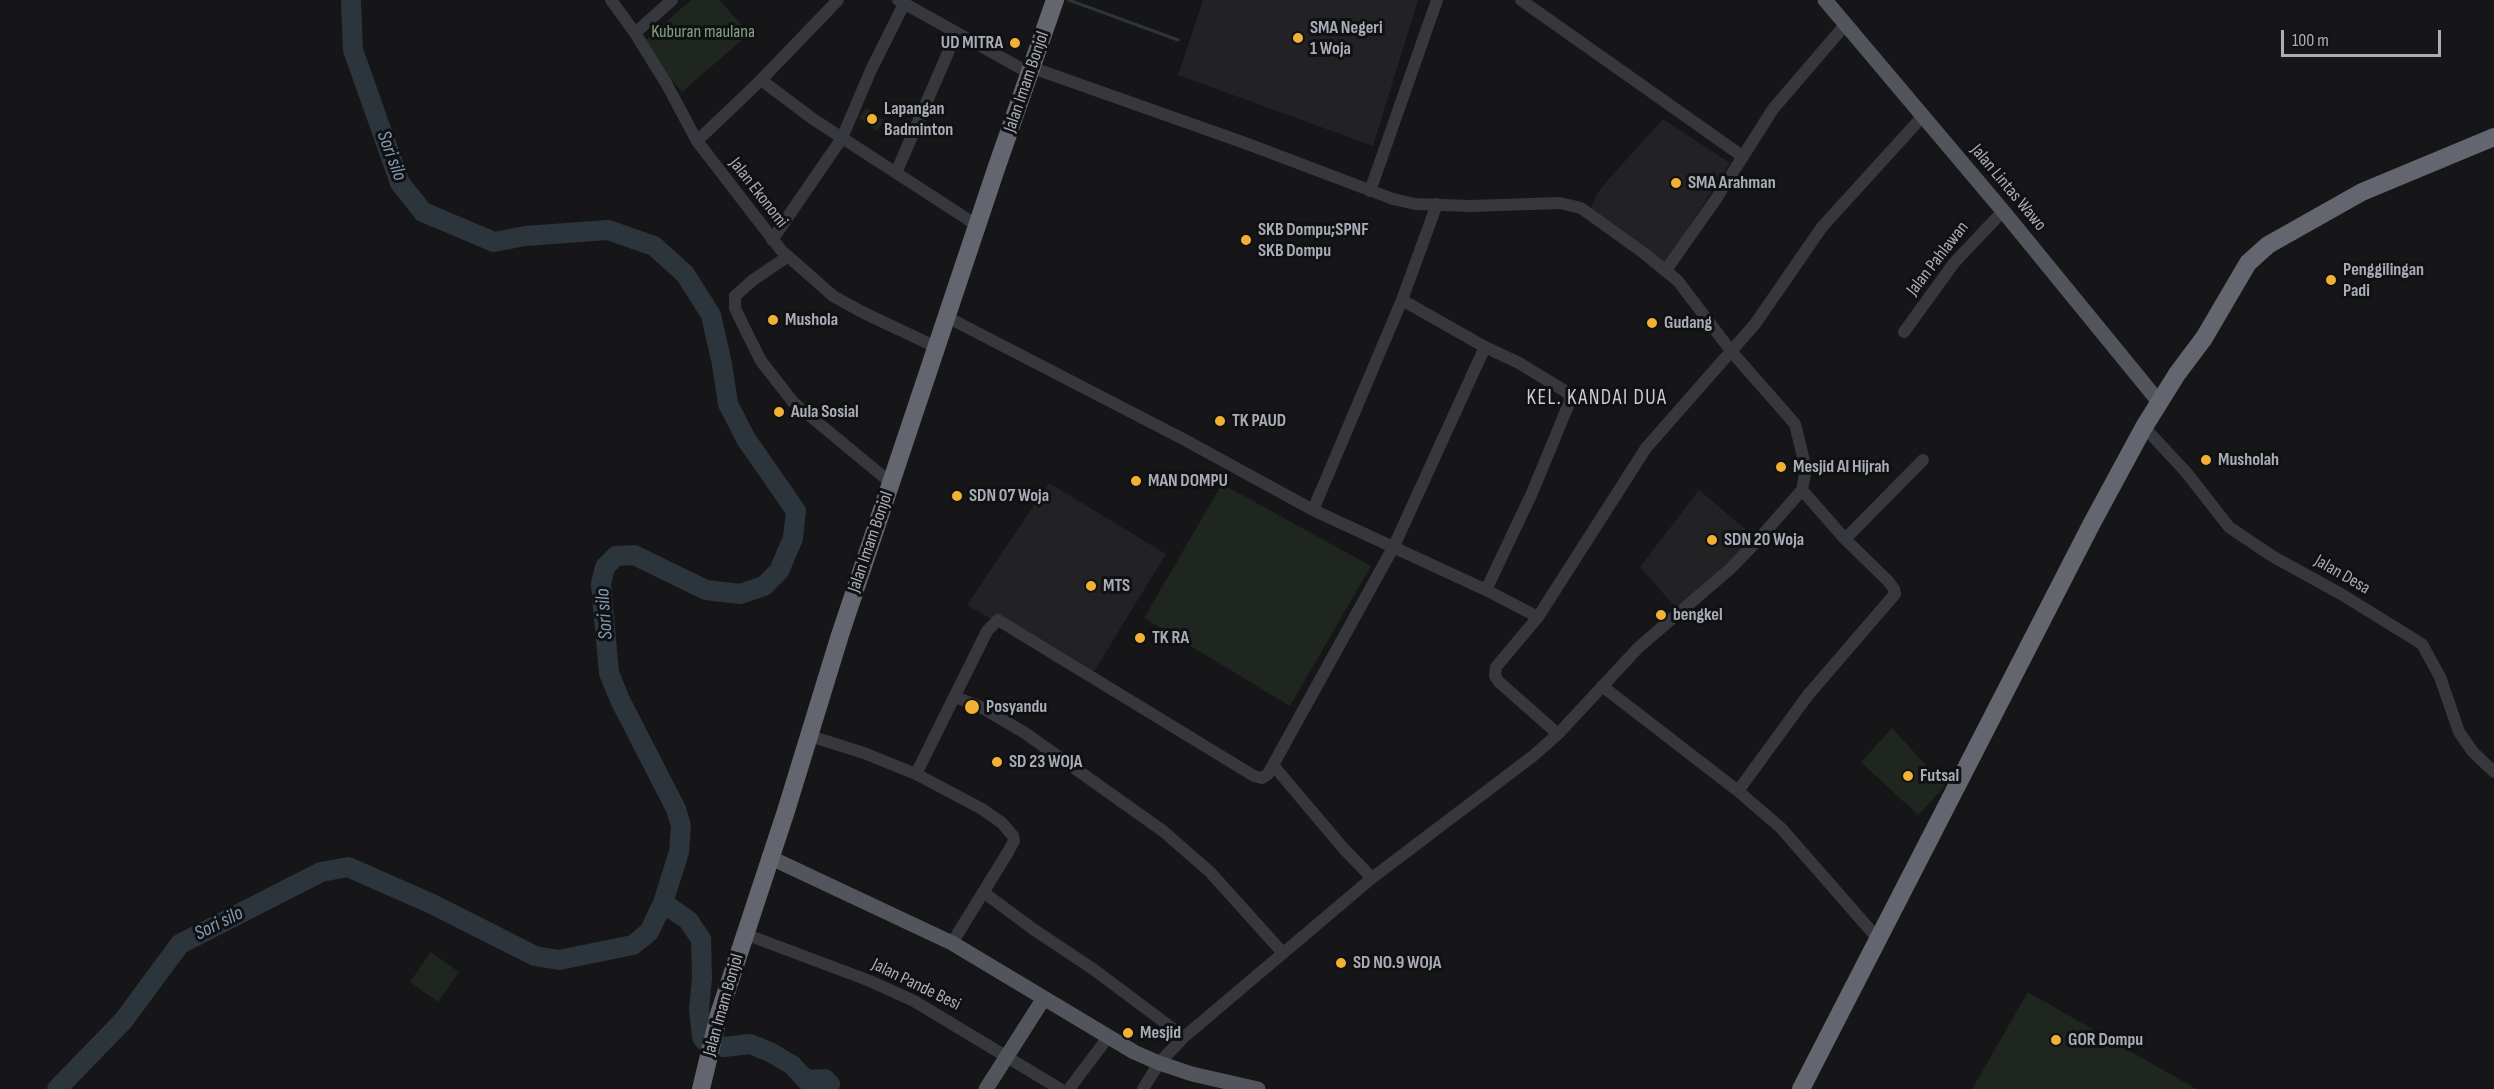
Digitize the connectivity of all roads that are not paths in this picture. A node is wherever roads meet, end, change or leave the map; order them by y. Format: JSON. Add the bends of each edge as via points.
{"nodes":[{"id":1,"x":611,"y":0,"type":"edge"},
{"id":2,"x":672,"y":0,"type":"edge"},
{"id":3,"x":837,"y":0,"type":"edge"},
{"id":4,"x":1055,"y":0,"type":"edge"},
{"id":5,"x":1437,"y":0,"type":"edge"},
{"id":6,"x":1521,"y":0,"type":"edge"},
{"id":7,"x":1825,"y":0,"type":"edge"},
{"id":8,"x":901,"y":2,"type":"edge"},
{"id":9,"x":1845,"y":25,"type":"junction"},
{"id":10,"x":635,"y":33,"type":"junction"},
{"id":11,"x":956,"y":34,"type":"junction"},
{"id":12,"x":1032,"y":71,"type":"junction"},
{"id":13,"x":761,"y":80,"type":"junction"},
{"id":14,"x":1922,"y":117,"type":"junction"},
{"id":15,"x":2494,"y":137,"type":"edge"},
{"id":16,"x":843,"y":138,"type":"junction"},
{"id":17,"x":697,"y":141,"type":"junction"},
{"id":18,"x":1742,"y":156,"type":"junction"},
{"id":19,"x":896,"y":173,"type":"junction"},
{"id":20,"x":1370,"y":191,"type":"junction"},
{"id":21,"x":1437,"y":204,"type":"junction"},
{"id":22,"x":2003,"y":211,"type":"junction"},
{"id":23,"x":978,"y":226,"type":"junction"},
{"id":24,"x":772,"y":240,"type":"junction"},
{"id":25,"x":787,"y":257,"type":"junction"},
{"id":26,"x":1666,"y":270,"type":"junction"},
{"id":27,"x":1402,"y":300,"type":"junction"},
{"id":28,"x":946,"y":317,"type":"junction"},
{"id":29,"x":1904,"y":332,"type":"dead end"},
{"id":30,"x":936,"y":347,"type":"junction"},
{"id":31,"x":1485,"y":347,"type":"junction"},
{"id":32,"x":1731,"y":351,"type":"junction"},
{"id":33,"x":2163,"y":397,"type":"junction"},
{"id":34,"x":2144,"y":427,"type":"junction"},
{"id":35,"x":1923,"y":460,"type":"dead end"},
{"id":36,"x":891,"y":483,"type":"junction"},
{"id":37,"x":1802,"y":490,"type":"junction"},
{"id":38,"x":1313,"y":510,"type":"junction"},
{"id":39,"x":1845,"y":539,"type":"junction"},
{"id":40,"x":1394,"y":546,"type":"junction"},
{"id":41,"x":1486,"y":590,"type":"junction"},
{"id":42,"x":1538,"y":617,"type":"junction"},
{"id":43,"x":1602,"y":686,"type":"junction"},
{"id":44,"x":955,"y":697,"type":"junction"},
{"id":45,"x":1558,"y":734,"type":"junction"},
{"id":46,"x":810,"y":736,"type":"junction"},
{"id":47,"x":1274,"y":765,"type":"junction"},
{"id":48,"x":2494,"y":772,"type":"edge"},
{"id":49,"x":916,"y":774,"type":"junction"},
{"id":50,"x":1738,"y":791,"type":"junction"},
{"id":51,"x":769,"y":857,"type":"junction"},
{"id":52,"x":1372,"y":878,"type":"junction"},
{"id":53,"x":984,"y":892,"type":"junction"},
{"id":54,"x":745,"y":934,"type":"junction"},
{"id":55,"x":1879,"y":940,"type":"junction"},
{"id":56,"x":952,"y":943,"type":"junction"},
{"id":57,"x":1283,"y":953,"type":"junction"},
{"id":58,"x":1044,"y":998,"type":"junction"},
{"id":59,"x":1109,"y":1036,"type":"junction"},
{"id":60,"x":1184,"y":1037,"type":"junction"},
{"id":61,"x":1006,"y":1056,"type":"junction"},
{"id":62,"x":1159,"y":1063,"type":"junction"},
{"id":63,"x":1215,"y":1085,"type":"edge"},
{"id":64,"x":701,"y":1089,"type":"edge"},
{"id":65,"x":986,"y":1089,"type":"edge"},
{"id":66,"x":1060,"y":1089,"type":"edge"},
{"id":67,"x":1069,"y":1089,"type":"edge"},
{"id":68,"x":1143,"y":1089,"type":"edge"},
{"id":69,"x":1258,"y":1089,"type":"edge"},
{"id":70,"x":1801,"y":1089,"type":"edge"}],
"edges":[{"from":1,"to":10,"type":"street","name":"Jalan Ekonomi"},
{"from":2,"to":10,"type":"street"},
{"from":3,"to":13,"type":"street"},
{"from":4,"to":12,"type":"highway","name":"Jalan Imam Bonjol"},
{"from":5,"to":20,"type":"street"},
{"from":6,"to":18,"type":"street"},
{"from":7,"to":9,"type":"main road","name":"Jalan Lintas Wawo"},
{"from":8,"to":11,"type":"street"},
{"from":8,"to":16,"type":"street"},
{"from":9,"to":14,"type":"main road","name":"Jalan Lintas Wawo"},
{"from":9,"to":18,"type":"street","via":[[1773,110]]},
{"from":10,"to":17,"type":"street","name":"Jalan Ekonomi"},
{"from":11,"to":12,"type":"street"},
{"from":11,"to":19,"type":"street"},
{"from":12,"to":20,"type":"street","via":[[1235,139]]},
{"from":12,"to":23,"type":"highway","name":"Jalan Imam Bonjol"},
{"from":13,"to":16,"type":"street"},
{"from":13,"to":17,"type":"street"},
{"from":14,"to":22,"type":"main road","name":"Jalan Lintas Wawo"},
{"from":14,"to":32,"type":"street","via":[[1822,227],[1770,304]]},
{"from":15,"to":33,"type":"highway","via":[[2380,183],[2277,240],[2263,255],[2215,343],[2184,381]]},
{"from":16,"to":19,"type":"street"},
{"from":16,"to":24,"type":"street"},
{"from":17,"to":24,"type":"street","name":"Jalan Ekonomi"},
{"from":18,"to":26,"type":"street"},
{"from":19,"to":23,"type":"street"},
{"from":20,"to":21,"type":"street","via":[[1414,204]]},
{"from":21,"to":26,"type":"street","via":[[1573,205]]},
{"from":21,"to":27,"type":"street"},
{"from":22,"to":29,"type":"street","name":"Jalan Pahlawan","via":[[1961,254]]},
{"from":22,"to":33,"type":"main road","name":"Jalan Lintas Wawo"},
{"from":23,"to":28,"type":"highway","name":"Jalan Imam Bonjol"},
{"from":24,"to":25,"type":"street","name":"Jalan Ekonomi"},
{"from":25,"to":30,"type":"street","name":"Jalan Ekonomi","via":[[833,296]]},
{"from":25,"to":36,"type":"street","via":[[735,296],[735,308],[761,361],[794,402]]},
{"from":26,"to":32,"type":"street","via":[[1697,303]]},
{"from":27,"to":31,"type":"street"},
{"from":27,"to":38,"type":"street"},
{"from":28,"to":30,"type":"highway","name":"Jalan Imam Bonjol"},
{"from":28,"to":38,"type":"street"},
{"from":30,"to":36,"type":"highway","name":"Jalan Imam Bonjol"},
{"from":31,"to":40,"type":"street"},
{"from":31,"to":41,"type":"street","via":[[1565,391],[1570,401]]},
{"from":32,"to":37,"type":"street","via":[[1795,423],[1806,469]]},
{"from":32,"to":42,"type":"street","via":[[1646,448]]},
{"from":33,"to":34,"type":"highway"},
{"from":34,"to":48,"type":"street","name":"Jalan Desa","via":[[2229,527],[2422,644],[2440,677],[2459,732]]},
{"from":34,"to":55,"type":"highway"},
{"from":35,"to":39,"type":"street"},
{"from":36,"to":46,"type":"highway","name":"Jalan Imam Bonjol"},
{"from":37,"to":39,"type":"street"},
{"from":37,"to":43,"type":"street","via":[[1730,568],[1639,647]]},
{"from":38,"to":40,"type":"street"},
{"from":39,"to":50,"type":"street","via":[[1888,581],[1895,594],[1808,694]]},
{"from":40,"to":41,"type":"street"},
{"from":40,"to":47,"type":"street"},
{"from":41,"to":42,"type":"street"},
{"from":42,"to":45,"type":"street","via":[[1494,672],[1499,682]]},
{"from":43,"to":45,"type":"street"},
{"from":43,"to":50,"type":"street"},
{"from":44,"to":47,"type":"street","via":[[987,631],[1000,620],[1257,778],[1264,777]]},
{"from":44,"to":49,"type":"street"},
{"from":44,"to":57,"type":"street","via":[[1025,733],[1163,831],[1210,872]]},
{"from":45,"to":52,"type":"street"},
{"from":46,"to":49,"type":"street"},
{"from":46,"to":51,"type":"highway","name":"Jalan Imam Bonjol"},
{"from":47,"to":52,"type":"street"},
{"from":49,"to":53,"type":"street","via":[[982,808],[1013,836],[1014,841]]},
{"from":50,"to":55,"type":"street","via":[[1781,828]]},
{"from":51,"to":54,"type":"highway","name":"Jalan Imam Bonjol"},
{"from":51,"to":56,"type":"main road"},
{"from":52,"to":57,"type":"street"},
{"from":53,"to":56,"type":"street"},
{"from":53,"to":60,"type":"street"},
{"from":54,"to":61,"type":"street","name":"Jalan Pande Besi","via":[[914,1001]]},
{"from":54,"to":64,"type":"highway","name":"Jalan Imam Bonjol","via":[[719,1014]]},
{"from":55,"to":70,"type":"highway"},
{"from":56,"to":58,"type":"main road"},
{"from":57,"to":60,"type":"street"},
{"from":58,"to":59,"type":"main road"},
{"from":58,"to":61,"type":"main road"},
{"from":59,"to":62,"type":"main road"},
{"from":59,"to":67,"type":"street"},
{"from":60,"to":62,"type":"street"},
{"from":61,"to":65,"type":"main road"},
{"from":61,"to":66,"type":"street","name":"Jalan Pande Besi"},
{"from":62,"to":63,"type":"main road"},
{"from":62,"to":68,"type":"street"},
{"from":63,"to":69,"type":"main road"}]}
